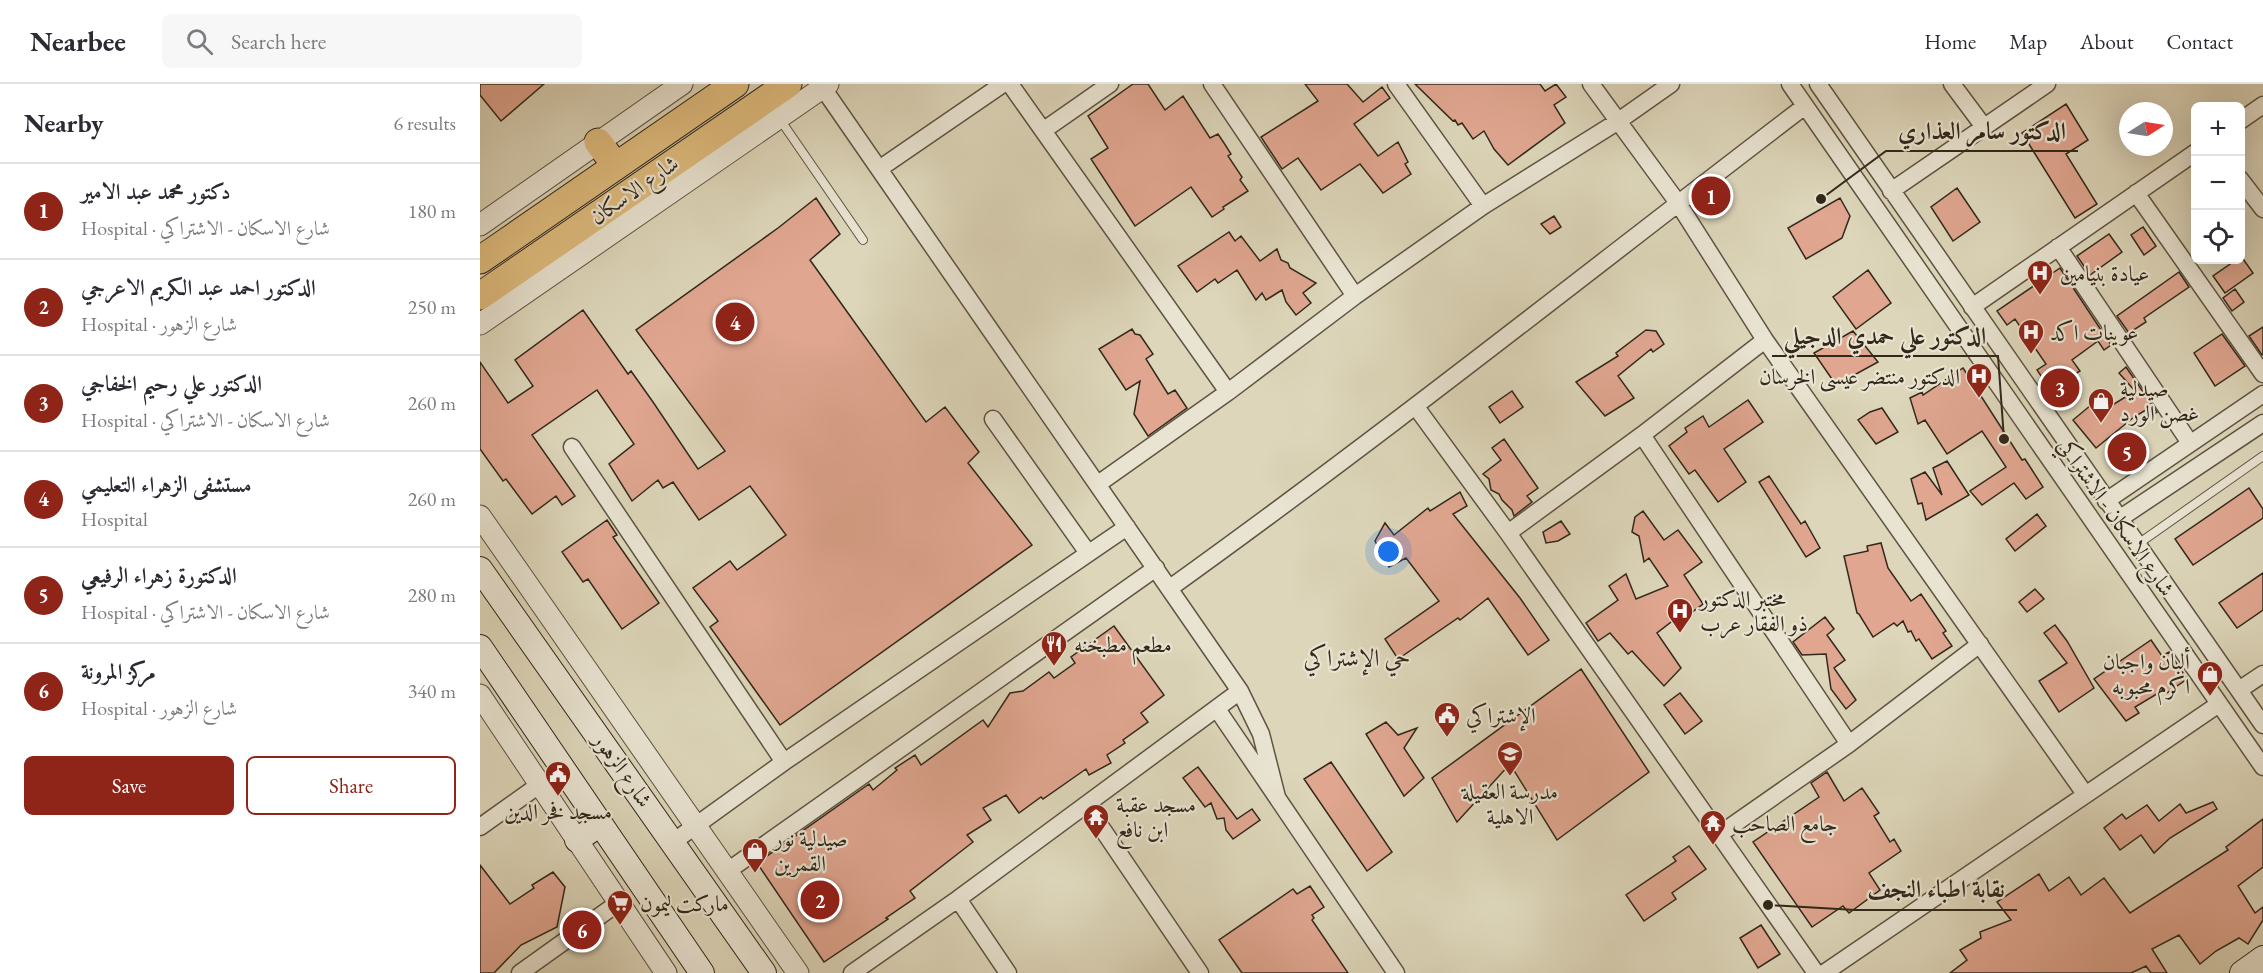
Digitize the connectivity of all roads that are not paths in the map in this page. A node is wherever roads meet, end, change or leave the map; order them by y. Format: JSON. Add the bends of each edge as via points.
{"nodes":[{"id":1,"x":735,"y":84,"type":"edge"},
{"id":2,"x":788,"y":84,"type":"edge"},
{"id":3,"x":1003,"y":84,"type":"edge"},
{"id":4,"x":1010,"y":84,"type":"edge"},
{"id":5,"x":1110,"y":84,"type":"edge"},
{"id":6,"x":1212,"y":84,"type":"edge"},
{"id":7,"x":1396,"y":84,"type":"edge"},
{"id":8,"x":1591,"y":84,"type":"edge"},
{"id":9,"x":1671,"y":84,"type":"edge"},
{"id":10,"x":1790,"y":84,"type":"edge"},
{"id":11,"x":1818,"y":84,"type":"edge"},
{"id":12,"x":1952,"y":84,"type":"edge"},
{"id":13,"x":2047,"y":84,"type":"edge"},
{"id":14,"x":825,"y":86,"type":"edge"},
{"id":15,"x":670,"y":87,"type":"edge"},
{"id":16,"x":2263,"y":105,"type":"edge"},
{"id":17,"x":1805,"y":106,"type":"junction"},
{"id":18,"x":778,"y":118,"type":"junction"},
{"id":19,"x":2245,"y":118,"type":"edge"},
{"id":20,"x":1617,"y":122,"type":"junction"},
{"id":21,"x":1847,"y":127,"type":"junction"},
{"id":22,"x":1984,"y":127,"type":"junction"},
{"id":23,"x":1044,"y":130,"type":"junction"},
{"id":24,"x":598,"y":142,"type":"junction"},
{"id":25,"x":1829,"y":142,"type":"junction"},
{"id":26,"x":2191,"y":155,"type":"edge"},
{"id":27,"x":616,"y":166,"type":"junction"},
{"id":28,"x":879,"y":169,"type":"junction"},
{"id":29,"x":2245,"y":184,"type":"edge"},
{"id":30,"x":1891,"y":191,"type":"junction"},
{"id":31,"x":2136,"y":193,"type":"junction"},
{"id":32,"x":1678,"y":203,"type":"junction"},
{"id":33,"x":1483,"y":206,"type":"junction"},
{"id":34,"x":2263,"y":209,"type":"edge"},
{"id":35,"x":480,"y":225,"type":"edge"},
{"id":36,"x":862,"y":240,"type":"dead end"},
{"id":37,"x":2058,"y":247,"type":"junction"},
{"id":38,"x":480,"y":260,"type":"edge"},
{"id":39,"x":524,"y":280,"type":"junction"},
{"id":40,"x":480,"y":296,"type":"edge"},
{"id":41,"x":1355,"y":296,"type":"junction"},
{"id":42,"x":1972,"y":307,"type":"junction"},
{"id":43,"x":480,"y":324,"type":"edge"},
{"id":44,"x":1765,"y":340,"type":"junction"},
{"id":45,"x":2263,"y":374,"type":"edge"},
{"id":46,"x":1228,"y":392,"type":"junction"},
{"id":47,"x":2263,"y":393,"type":"edge"},
{"id":48,"x":1416,"y":407,"type":"junction"},
{"id":49,"x":993,"y":419,"type":"dead end"},
{"id":50,"x":2263,"y":423,"type":"edge"},
{"id":51,"x":1642,"y":435,"type":"junction"},
{"id":52,"x":2190,"y":443,"type":"junction"},
{"id":53,"x":572,"y":447,"type":"dead end"},
{"id":54,"x":2263,"y":456,"type":"edge"},
{"id":55,"x":1098,"y":484,"type":"junction"},
{"id":56,"x":2106,"y":501,"type":"junction"},
{"id":57,"x":480,"y":516,"type":"edge"},
{"id":58,"x":2119,"y":519,"type":"junction"},
{"id":59,"x":1127,"y":527,"type":"junction"},
{"id":60,"x":1508,"y":533,"type":"junction"},
{"id":61,"x":2138,"y":544,"type":"junction"},
{"id":62,"x":1088,"y":554,"type":"junction"},
{"id":63,"x":1156,"y":568,"type":"junction"},
{"id":64,"x":480,"y":569,"type":"edge"},
{"id":65,"x":1170,"y":588,"type":"junction"},
{"id":66,"x":2172,"y":592,"type":"junction"},
{"id":67,"x":480,"y":595,"type":"edge"},
{"id":68,"x":2151,"y":607,"type":"junction"},
{"id":69,"x":526,"y":633,"type":"junction"},
{"id":70,"x":1980,"y":644,"type":"junction"},
{"id":71,"x":480,"y":647,"type":"edge"},
{"id":72,"x":2263,"y":674,"type":"edge"},
{"id":73,"x":2239,"y":690,"type":"junction"},
{"id":74,"x":1240,"y":691,"type":"junction"},
{"id":75,"x":480,"y":695,"type":"edge"},
{"id":76,"x":2219,"y":704,"type":"junction"},
{"id":77,"x":1216,"y":709,"type":"junction"},
{"id":78,"x":2263,"y":725,"type":"edge"},
{"id":79,"x":1849,"y":744,"type":"junction"},
{"id":80,"x":784,"y":762,"type":"junction"},
{"id":81,"x":2263,"y":767,"type":"edge"},
{"id":82,"x":539,"y":785,"type":"junction"},
{"id":83,"x":2085,"y":794,"type":"junction"},
{"id":84,"x":1277,"y":797,"type":"junction"},
{"id":85,"x":1086,"y":805,"type":"junction"},
{"id":86,"x":600,"y":824,"type":"junction"},
{"id":87,"x":696,"y":824,"type":"junction"},
{"id":88,"x":480,"y":827,"type":"edge"},
{"id":89,"x":1720,"y":834,"type":"junction"},
{"id":90,"x":577,"y":840,"type":"junction"},
{"id":91,"x":673,"y":842,"type":"junction"},
{"id":92,"x":729,"y":870,"type":"junction"},
{"id":93,"x":958,"y":899,"type":"junction"},
{"id":94,"x":618,"y":903,"type":"junction"},
{"id":95,"x":2263,"y":958,"type":"edge"},
{"id":96,"x":520,"y":973,"type":"edge"},
{"id":97,"x":666,"y":973,"type":"edge"},
{"id":98,"x":702,"y":973,"type":"edge"},
{"id":99,"x":764,"y":973,"type":"edge"},
{"id":100,"x":798,"y":973,"type":"edge"},
{"id":101,"x":852,"y":973,"type":"edge"},
{"id":102,"x":1008,"y":973,"type":"edge"},
{"id":103,"x":1200,"y":973,"type":"edge"},
{"id":104,"x":1396,"y":973,"type":"edge"},
{"id":105,"x":1816,"y":973,"type":"edge"},
{"id":106,"x":1824,"y":973,"type":"edge"},
{"id":107,"x":2242,"y":973,"type":"edge"}],
"edges":[{"from":1,"to":27,"type":"main road","name":"شارع الاسكان"},
{"from":2,"to":39,"type":"main road","name":"شارع الاسكان"},
{"from":3,"to":28,"type":"street"},
{"from":4,"to":23,"type":"street"},
{"from":5,"to":23,"type":"street"},
{"from":6,"to":41,"type":"street"},
{"from":7,"to":33,"type":"street"},
{"from":8,"to":20,"type":"street"},
{"from":9,"to":20,"type":"street"},
{"from":10,"to":17,"type":"street","name":"شارع الاسكان - الاشتراكي"},
{"from":11,"to":21,"type":"street","name":"شارع الاسكان - الاشتراكي"},
{"from":12,"to":22,"type":"street"},
{"from":13,"to":22,"type":"street"},
{"from":14,"to":18,"type":"street"},
{"from":14,"to":28,"type":"street"},
{"from":15,"to":24,"type":"street"},
{"from":16,"to":19,"type":"street"},
{"from":17,"to":25,"type":"street","name":"شارع الاسكان - الاشتراكي"},
{"from":17,"to":32,"type":"street"},
{"from":18,"to":36,"type":"lane"},
{"from":18,"to":39,"type":"street"},
{"from":20,"to":32,"type":"street"},
{"from":20,"to":33,"type":"street"},
{"from":21,"to":25,"type":"street","via":[[1846,144]]},
{"from":21,"to":30,"type":"street","name":"شارع الاسكان - الاشتراكي"},
{"from":22,"to":30,"type":"street"},
{"from":23,"to":46,"type":"street"},
{"from":24,"to":27,"type":"main road"},
{"from":24,"to":35,"type":"street"},
{"from":25,"to":68,"type":"street","name":"شارع الاسكان - الاشتراكي"},
{"from":26,"to":31,"type":"street"},
{"from":27,"to":38,"type":"main road","name":"شارع الاسكان"},
{"from":28,"to":55,"type":"street"},
{"from":29,"to":34,"type":"street"},
{"from":30,"to":42,"type":"street","name":"شارع الاسكان - الاشتراكي"},
{"from":31,"to":37,"type":"street"},
{"from":31,"to":45,"type":"street"},
{"from":32,"to":44,"type":"street"},
{"from":32,"to":48,"type":"street"},
{"from":33,"to":41,"type":"street"},
{"from":37,"to":42,"type":"street"},
{"from":37,"to":52,"type":"street"},
{"from":39,"to":40,"type":"main road","name":"شارع الاسكان"},
{"from":39,"to":43,"type":"street"},
{"from":41,"to":46,"type":"street"},
{"from":42,"to":56,"type":"street","name":"شارع الاسكان - الاشتراكي"},
{"from":44,"to":51,"type":"street"},
{"from":44,"to":70,"type":"street"},
{"from":46,"to":55,"type":"street"},
{"from":47,"to":52,"type":"street"},
{"from":48,"to":60,"type":"street"},
{"from":48,"to":65,"type":"street"},
{"from":49,"to":62,"type":"street"},
{"from":50,"to":58,"type":"street"},
{"from":51,"to":60,"type":"street"},
{"from":51,"to":79,"type":"street"},
{"from":52,"to":56,"type":"street"},
{"from":53,"to":80,"type":"street"},
{"from":54,"to":61,"type":"lane"},
{"from":55,"to":59,"type":"street"},
{"from":56,"to":58,"type":"street","name":"شارع الاسكان - الاشتراكي"},
{"from":57,"to":87,"type":"street"},
{"from":58,"to":61,"type":"street","name":"شارع الاسكان - الاشتراكي"},
{"from":59,"to":62,"type":"street"},
{"from":59,"to":63,"type":"street"},
{"from":60,"to":89,"type":"street"},
{"from":61,"to":66,"type":"street","name":"شارع الاسكان - الاشتراكي"},
{"from":62,"to":80,"type":"street"},
{"from":63,"to":65,"type":"street"},
{"from":63,"to":92,"type":"street"},
{"from":64,"to":69,"type":"main road","name":"شارع الزهور"},
{"from":65,"to":74,"type":"street"},
{"from":66,"to":68,"type":"street"},
{"from":66,"to":73,"type":"street","name":"شارع الاسكان - الاشتراكي"},
{"from":67,"to":69,"type":"main road","via":[[486,596]]},
{"from":68,"to":76,"type":"street","name":"شارع الاسكان - الاشتراكي"},
{"from":69,"to":91,"type":"main road","name":"شارع الزهور"},
{"from":70,"to":79,"type":"street"},
{"from":70,"to":83,"type":"street"},
{"from":71,"to":86,"type":"main road"},
{"from":72,"to":73,"type":"street"},
{"from":73,"to":78,"type":"street","name":"شارع الاسكان - الاشتراكي"},
{"from":74,"to":77,"type":"street"},
{"from":74,"to":84,"type":"street","via":[[1261,734]]},
{"from":75,"to":82,"type":"street"},
{"from":76,"to":81,"type":"street","name":"شارع الاسكان - الاشتراكي"},
{"from":76,"to":83,"type":"street"},
{"from":77,"to":84,"type":"street"},
{"from":77,"to":85,"type":"street"},
{"from":79,"to":89,"type":"street"},
{"from":80,"to":87,"type":"street"},
{"from":82,"to":88,"type":"street"},
{"from":82,"to":90,"type":"street"},
{"from":83,"to":106,"type":"street"},
{"from":84,"to":104,"type":"street"},
{"from":85,"to":93,"type":"street"},
{"from":85,"to":103,"type":"street"},
{"from":86,"to":90,"type":"main road"},
{"from":86,"to":98,"type":"main road"},
{"from":87,"to":91,"type":"street"},
{"from":87,"to":92,"type":"street"},
{"from":89,"to":105,"type":"street"},
{"from":90,"to":94,"type":"street"},
{"from":91,"to":99,"type":"main road","name":"شارع الزهور"},
{"from":92,"to":100,"type":"street"},
{"from":93,"to":101,"type":"street"},
{"from":93,"to":102,"type":"street"},
{"from":94,"to":96,"type":"street"},
{"from":94,"to":97,"type":"street"},
{"from":95,"to":107,"type":"main road"}]}
